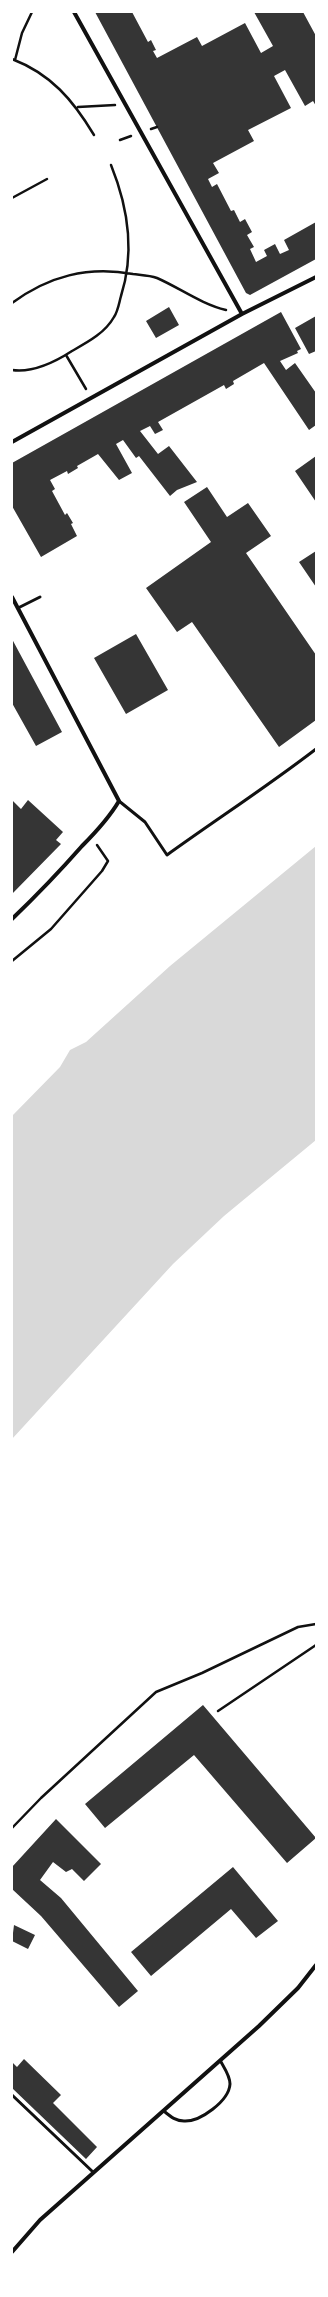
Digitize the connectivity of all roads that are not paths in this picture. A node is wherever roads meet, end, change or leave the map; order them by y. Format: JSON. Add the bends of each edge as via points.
{"nodes":[{"id":1,"x":74,"y":12,"type":"edge"},
{"id":2,"x":316,"y":276,"type":"edge"},
{"id":3,"x":242,"y":314,"type":"junction"},
{"id":4,"x":12,"y":442,"type":"edge"},
{"id":5,"x":12,"y":597,"type":"edge"},
{"id":6,"x":40,"y":597,"type":"dead end"},
{"id":7,"x":18,"y":608,"type":"junction"},
{"id":8,"x":316,"y":749,"type":"edge"},
{"id":9,"x":119,"y":801,"type":"junction"},
{"id":10,"x":12,"y":919,"type":"edge"},
{"id":11,"x":316,"y":1965,"type":"edge"},
{"id":12,"x":221,"y":2062,"type":"junction"},
{"id":13,"x":12,"y":2095,"type":"edge"},
{"id":14,"x":165,"y":2112,"type":"junction"},
{"id":15,"x":93,"y":2172,"type":"junction"},
{"id":16,"x":12,"y":2252,"type":"edge"}],
"edges":[{"from":1,"to":3,"type":"street"},
{"from":2,"to":3,"type":"street"},
{"from":3,"to":4,"type":"street"},
{"from":5,"to":7,"type":"street"},
{"from":6,"to":7,"type":"lane"},
{"from":7,"to":9,"type":"street"},
{"from":8,"to":9,"type":"lane","via":[[264,789],[167,855],[146,822]]},
{"from":9,"to":10,"type":"street","via":[[112,814]]},
{"from":11,"to":12,"type":"street","via":[[298,1988]]},
{"from":12,"to":14,"type":"street"},
{"from":12,"to":14,"type":"lane","via":[[229,2076],[230,2086],[219,2104],[196,2120],[184,2122],[172,2118]]},
{"from":13,"to":15,"type":"lane"},
{"from":14,"to":15,"type":"street"},
{"from":15,"to":16,"type":"street","via":[[40,2220]]}]}
